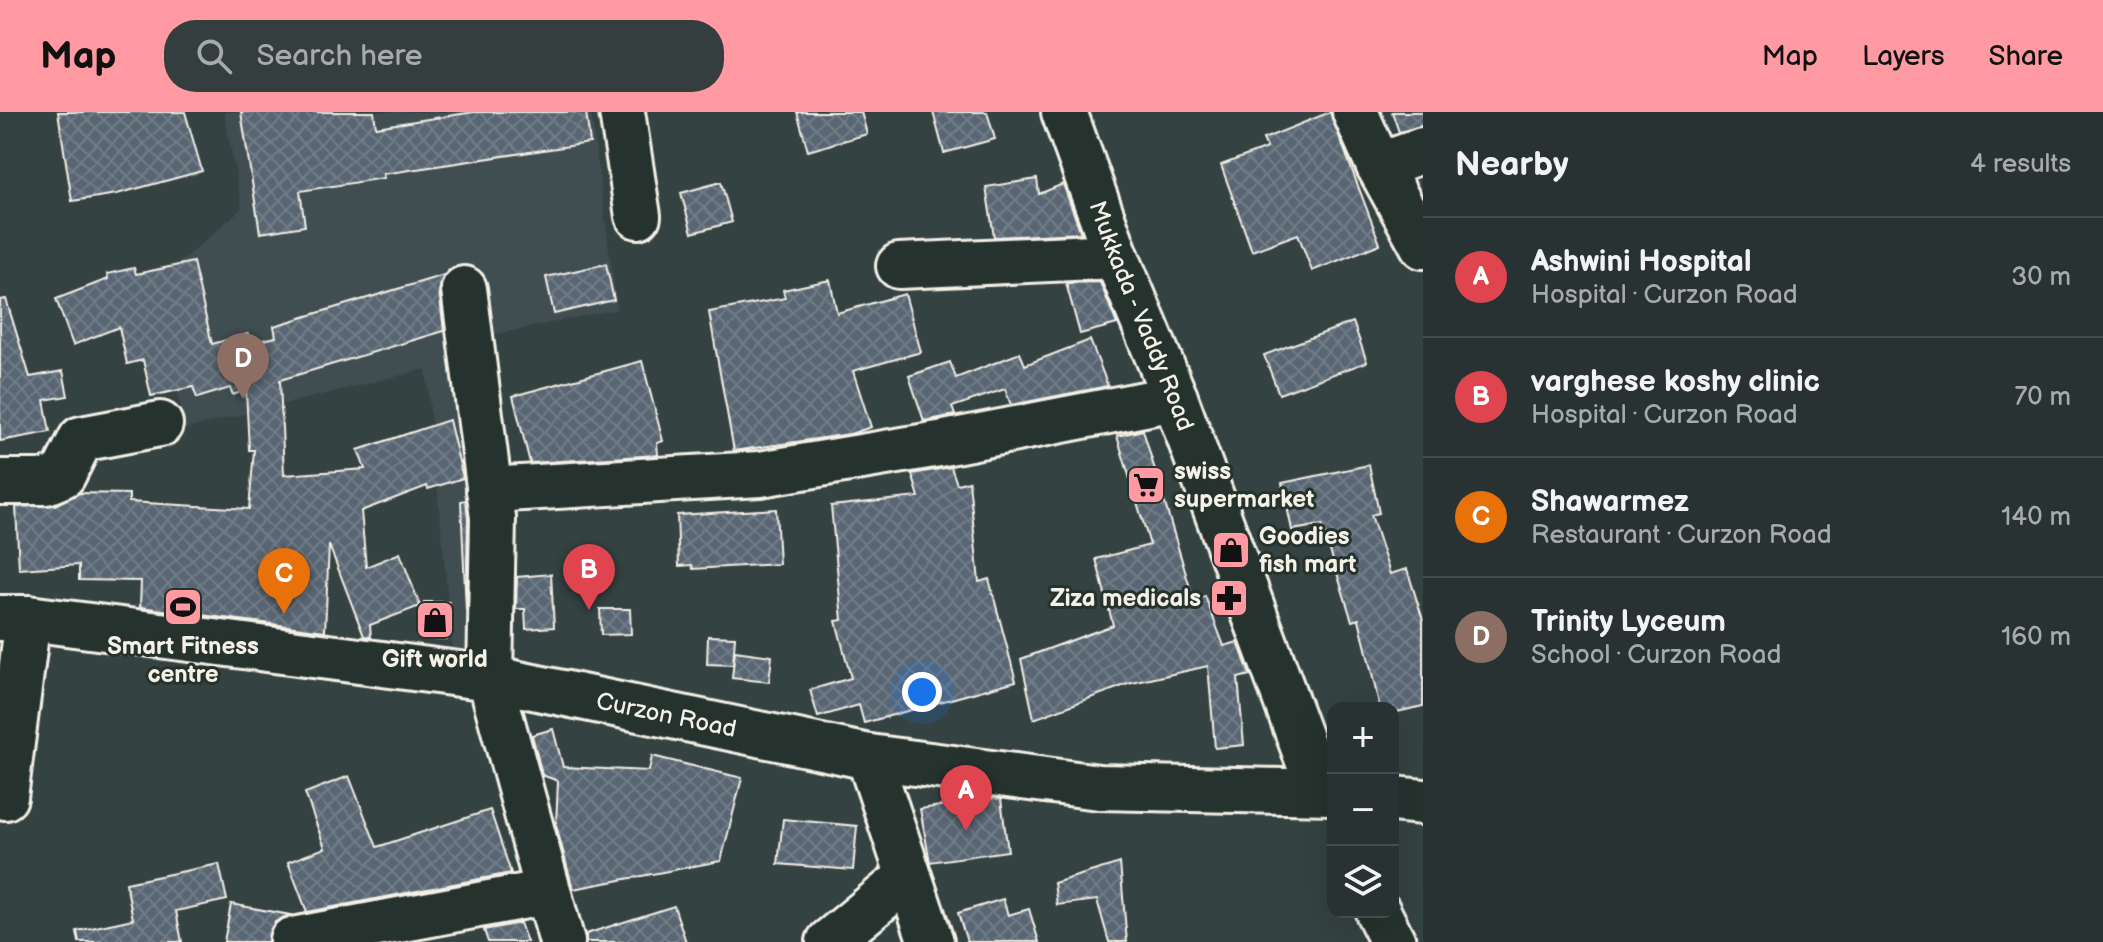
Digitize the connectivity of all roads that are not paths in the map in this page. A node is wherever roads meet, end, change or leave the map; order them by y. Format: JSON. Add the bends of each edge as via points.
{"nodes":[{"id":1,"x":622,"y":112,"type":"edge"},
{"id":2,"x":1064,"y":112,"type":"edge"},
{"id":3,"x":1355,"y":112,"type":"edge"},
{"id":4,"x":1423,"y":150,"type":"edge"},
{"id":5,"x":1379,"y":166,"type":"junction"},
{"id":6,"x":638,"y":216,"type":"dead end"},
{"id":7,"x":1423,"y":246,"type":"edge"},
{"id":8,"x":1116,"y":256,"type":"junction"},
{"id":9,"x":899,"y":266,"type":"dead end"},
{"id":10,"x":464,"y":289,"type":"dead end"},
{"id":11,"x":1175,"y":398,"type":"junction"},
{"id":12,"x":160,"y":424,"type":"dead end"},
{"id":13,"x":0,"y":482,"type":"edge"},
{"id":14,"x":489,"y":490,"type":"junction"},
{"id":15,"x":14,"y":618,"type":"edge"},
{"id":16,"x":490,"y":678,"type":"junction"},
{"id":17,"x":869,"y":757,"type":"junction"},
{"id":18,"x":5,"y":797,"type":"dead end"},
{"id":19,"x":1327,"y":797,"type":"edge"},
{"id":20,"x":1327,"y":800,"type":"edge"},
{"id":21,"x":1399,"y":800,"type":"edge"},
{"id":22,"x":1423,"y":802,"type":"edge"},
{"id":23,"x":908,"y":877,"type":"junction"},
{"id":24,"x":548,"y":892,"type":"junction"},
{"id":25,"x":1381,"y":918,"type":"edge"},
{"id":26,"x":292,"y":940,"type":"edge"},
{"id":27,"x":562,"y":942,"type":"edge"},
{"id":28,"x":829,"y":942,"type":"edge"},
{"id":29,"x":931,"y":942,"type":"edge"},
{"id":30,"x":1393,"y":942,"type":"edge"}],
"edges":[{"from":1,"to":6,"type":"street"},
{"from":2,"to":8,"type":"street","name":"Mukkada - Vaddy Road"},
{"from":3,"to":5,"type":"street"},
{"from":4,"to":5,"type":"street"},
{"from":5,"to":7,"type":"street"},
{"from":8,"to":9,"type":"street"},
{"from":8,"to":11,"type":"street","name":"Mukkada - Vaddy Road"},
{"from":10,"to":14,"type":"street"},
{"from":11,"to":14,"type":"street","via":[[760,474]]},
{"from":11,"to":19,"type":"street","name":"Mukkada - Vaddy Road"},
{"from":12,"to":13,"type":"street","via":[[81,439],[63,475],[46,482]]},
{"from":14,"to":16,"type":"street"},
{"from":15,"to":16,"type":"street","name":"Curzon Road"},
{"from":15,"to":18,"type":"street"},
{"from":16,"to":17,"type":"street","name":"Curzon Road"},
{"from":16,"to":24,"type":"street"},
{"from":17,"to":20,"type":"street","name":"Curzon Road","via":[[1099,787]]},
{"from":17,"to":23,"type":"street"},
{"from":21,"to":22,"type":"street"},
{"from":23,"to":28,"type":"street"},
{"from":23,"to":29,"type":"street"},
{"from":24,"to":26,"type":"street"},
{"from":24,"to":27,"type":"street"},
{"from":25,"to":30,"type":"street"}]}
